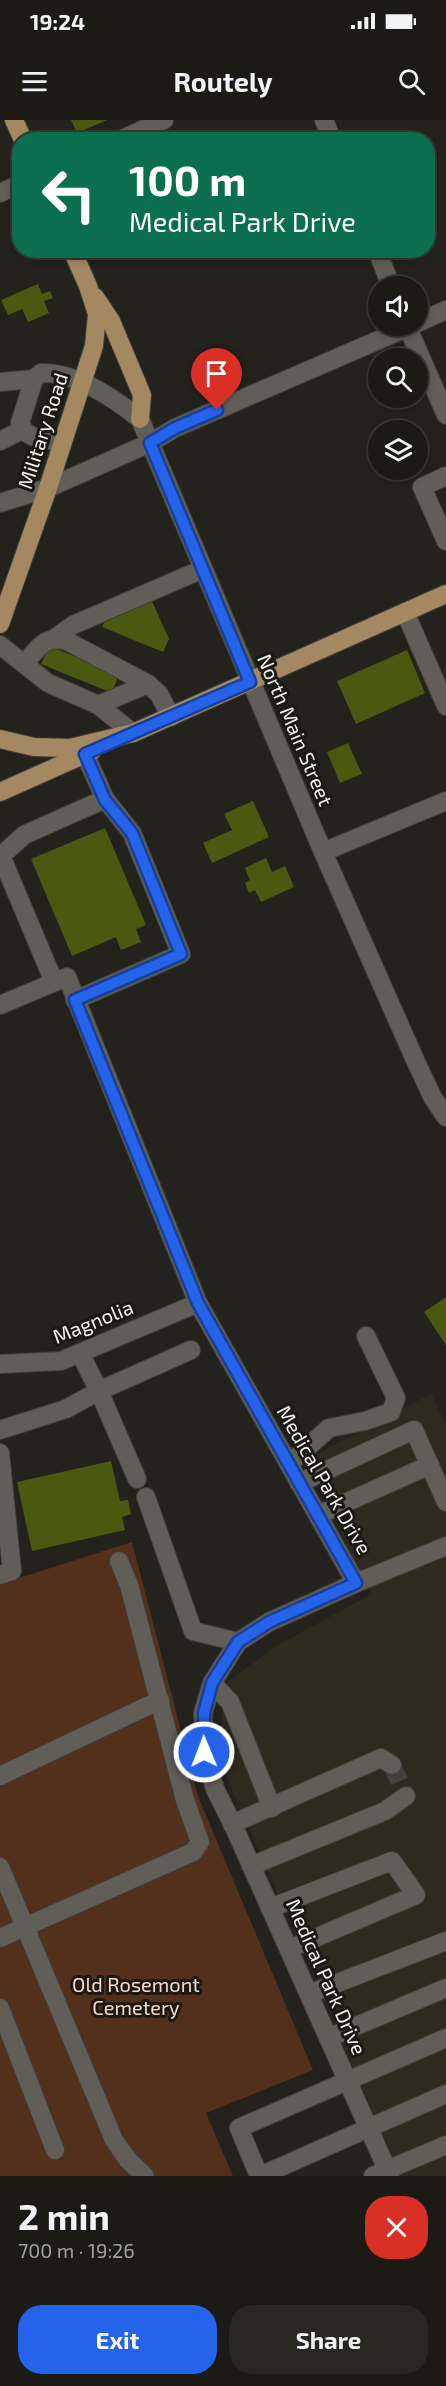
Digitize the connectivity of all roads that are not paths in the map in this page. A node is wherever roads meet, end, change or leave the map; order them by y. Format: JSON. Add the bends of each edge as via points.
{"nodes":[{"id":1,"x":164,"y":120,"type":"edge"},
{"id":2,"x":138,"y":132,"type":"edge"},
{"id":3,"x":76,"y":258,"type":"edge"},
{"id":4,"x":380,"y":258,"type":"edge"},
{"id":5,"x":387,"y":276,"type":"edge"},
{"id":6,"x":88,"y":286,"type":"junction"},
{"id":7,"x":446,"y":310,"type":"edge"},
{"id":8,"x":428,"y":318,"type":"edge"},
{"id":9,"x":386,"y":336,"type":"edge"},
{"id":10,"x":415,"y":336,"type":"edge"},
{"id":11,"x":34,"y":380,"type":"junction"},
{"id":12,"x":0,"y":382,"type":"edge"},
{"id":13,"x":82,"y":383,"type":"junction"},
{"id":14,"x":446,"y":415,"type":"edge"},
{"id":15,"x":140,"y":419,"type":"junction"},
{"id":16,"x":22,"y":430,"type":"junction"},
{"id":17,"x":0,"y":441,"type":"edge"},
{"id":18,"x":62,"y":442,"type":"junction"},
{"id":19,"x":150,"y":443,"type":"junction"},
{"id":20,"x":446,"y":476,"type":"edge"},
{"id":21,"x":48,"y":488,"type":"junction"},
{"id":22,"x":0,"y":503,"type":"edge"},
{"id":23,"x":446,"y":541,"type":"edge"},
{"id":24,"x":203,"y":569,"type":"junction"},
{"id":25,"x":446,"y":594,"type":"edge"},
{"id":26,"x":405,"y":612,"type":"junction"},
{"id":27,"x":0,"y":624,"type":"edge"},
{"id":28,"x":55,"y":638,"type":"junction"},
{"id":29,"x":0,"y":645,"type":"edge"},
{"id":30,"x":24,"y":664,"type":"junction"},
{"id":31,"x":250,"y":682,"type":"junction"},
{"id":32,"x":148,"y":684,"type":"junction"},
{"id":33,"x":98,"y":705,"type":"junction"},
{"id":34,"x":446,"y":706,"type":"edge"},
{"id":35,"x":171,"y":717,"type":"junction"},
{"id":36,"x":133,"y":734,"type":"junction"},
{"id":37,"x":0,"y":739,"type":"edge"},
{"id":38,"x":85,"y":754,"type":"junction"},
{"id":39,"x":0,"y":792,"type":"edge"},
{"id":40,"x":105,"y":800,"type":"junction"},
{"id":41,"x":446,"y":801,"type":"edge"},
{"id":42,"x":323,"y":852,"type":"junction"},
{"id":43,"x":1,"y":857,"type":"edge"},
{"id":44,"x":54,"y":982,"type":"junction"},
{"id":45,"x":75,"y":1000,"type":"junction"},
{"id":46,"x":0,"y":1005,"type":"edge"},
{"id":47,"x":446,"y":1117,"type":"edge"},
{"id":48,"x":198,"y":1303,"type":"junction"},
{"id":49,"x":366,"y":1336,"type":"dead end"},
{"id":50,"x":191,"y":1350,"type":"dead end"},
{"id":51,"x":80,"y":1353,"type":"junction"},
{"id":52,"x":0,"y":1364,"type":"edge"},
{"id":53,"x":99,"y":1391,"type":"junction"},
{"id":54,"x":0,"y":1430,"type":"edge"},
{"id":55,"x":0,"y":1453,"type":"edge"},
{"id":56,"x":289,"y":1464,"type":"junction"},
{"id":57,"x":430,"y":1465,"type":"junction"},
{"id":58,"x":137,"y":1479,"type":"dead end"},
{"id":59,"x":299,"y":1483,"type":"junction"},
{"id":60,"x":146,"y":1497,"type":"dead end"},
{"id":61,"x":446,"y":1502,"type":"edge"},
{"id":62,"x":318,"y":1515,"type":"junction"},
{"id":63,"x":446,"y":1546,"type":"edge"},
{"id":64,"x":119,"y":1561,"type":"dead end"},
{"id":65,"x":0,"y":1575,"type":"edge"},
{"id":66,"x":356,"y":1583,"type":"junction"},
{"id":67,"x":238,"y":1642,"type":"junction"},
{"id":68,"x":212,"y":1683,"type":"junction"},
{"id":69,"x":160,"y":1700,"type":"junction"},
{"id":70,"x":392,"y":1765,"type":"dead end"},
{"id":71,"x":0,"y":1776,"type":"edge"},
{"id":72,"x":406,"y":1796,"type":"dead end"},
{"id":73,"x":272,"y":1808,"type":"junction"},
{"id":74,"x":232,"y":1824,"type":"junction"},
{"id":75,"x":251,"y":1866,"type":"junction"},
{"id":76,"x":0,"y":1867,"type":"edge"},
{"id":77,"x":270,"y":1908,"type":"junction"},
{"id":78,"x":24,"y":1927,"type":"junction"},
{"id":79,"x":0,"y":1938,"type":"edge"},
{"id":80,"x":446,"y":1941,"type":"edge"},
{"id":81,"x":289,"y":1949,"type":"junction"},
{"id":82,"x":446,"y":1988,"type":"edge"},
{"id":83,"x":309,"y":1994,"type":"junction"},
{"id":84,"x":0,"y":2008,"type":"edge"},
{"id":85,"x":328,"y":2038,"type":"junction"},
{"id":86,"x":446,"y":2038,"type":"edge"},
{"id":87,"x":348,"y":2082,"type":"junction"},
{"id":88,"x":446,"y":2094,"type":"edge"},
{"id":89,"x":370,"y":2128,"type":"junction"},
{"id":90,"x":446,"y":2145,"type":"edge"},
{"id":91,"x":55,"y":2150,"type":"dead end"},
{"id":92,"x":383,"y":2174,"type":"edge"},
{"id":93,"x":145,"y":2176,"type":"edge"},
{"id":94,"x":259,"y":2176,"type":"edge"}],
"edges":[{"from":1,"to":2,"type":"street"},
{"from":3,"to":6,"type":"main road","name":"Military Road"},
{"from":4,"to":5,"type":"street"},
{"from":6,"to":13,"type":"main road","name":"Military Road","via":[[97,314],[94,346]]},
{"from":6,"to":15,"type":"main road","via":[[111,321],[142,395]]},
{"from":7,"to":8,"type":"street"},
{"from":9,"to":19,"type":"street","via":[[175,428]]},
{"from":10,"to":14,"type":"street"},
{"from":11,"to":12,"type":"street","name":"North Main Street"},
{"from":11,"to":13,"type":"street","name":"North Main Street","via":[[41,373],[50,372]]},
{"from":11,"to":16,"type":"street","via":[[20,423]]},
{"from":13,"to":15,"type":"street","name":"North Main Street","via":[[119,402]]},
{"from":13,"to":18,"type":"main road","name":"Military Road"},
{"from":15,"to":19,"type":"street","name":"North Main Street"},
{"from":16,"to":17,"type":"street"},
{"from":16,"to":18,"type":"street","via":[[28,436]]},
{"from":18,"to":21,"type":"main road","name":"Military Road"},
{"from":19,"to":21,"type":"street"},
{"from":19,"to":24,"type":"street","name":"North Main Street"},
{"from":20,"to":23,"type":"street","via":[[422,487]]},
{"from":21,"to":22,"type":"street"},
{"from":21,"to":27,"type":"main road","name":"Military Road"},
{"from":24,"to":28,"type":"street","via":[[73,626]]},
{"from":24,"to":31,"type":"street","name":"North Main Street"},
{"from":25,"to":26,"type":"main road"},
{"from":26,"to":31,"type":"main road"},
{"from":26,"to":34,"type":"street"},
{"from":28,"to":30,"type":"street","via":[[45,641]]},
{"from":28,"to":32,"type":"street"},
{"from":29,"to":30,"type":"street"},
{"from":30,"to":33,"type":"street","via":[[48,683]]},
{"from":31,"to":35,"type":"main road"},
{"from":31,"to":42,"type":"street","name":"North Main Street"},
{"from":32,"to":33,"type":"street"},
{"from":32,"to":35,"type":"street","via":[[159,694]]},
{"from":33,"to":36,"type":"street"},
{"from":35,"to":36,"type":"main road"},
{"from":36,"to":37,"type":"main road","via":[[70,748],[34,747]]},
{"from":36,"to":38,"type":"main road"},
{"from":38,"to":39,"type":"main road"},
{"from":38,"to":40,"type":"street"},
{"from":40,"to":43,"type":"street","via":[[24,835]]},
{"from":40,"to":45,"type":"street","via":[[132,833],[181,954]]},
{"from":41,"to":42,"type":"street"},
{"from":42,"to":47,"type":"street","name":"North Main Street","via":[[416,1062]]},
{"from":43,"to":44,"type":"street"},
{"from":44,"to":45,"type":"street","name":"Medical Park Drive","via":[[67,977]]},
{"from":44,"to":46,"type":"street"},
{"from":45,"to":48,"type":"street","name":"Medical Park Drive"},
{"from":48,"to":51,"type":"street","name":"Magnolia"},
{"from":48,"to":56,"type":"street","name":"Medical Park Drive"},
{"from":49,"to":56,"type":"street","via":[[396,1398],[391,1412],[329,1428]]},
{"from":50,"to":53,"type":"street"},
{"from":51,"to":52,"type":"street","name":"Magnolia","via":[[61,1361]]},
{"from":51,"to":53,"type":"street"},
{"from":53,"to":54,"type":"street","via":[[66,1409]]},
{"from":53,"to":58,"type":"street"},
{"from":55,"to":65,"type":"street","via":[[12,1571]]},
{"from":56,"to":59,"type":"street","name":"Medical Park Drive"},
{"from":57,"to":59,"type":"street","via":[[414,1430]]},
{"from":57,"to":61,"type":"street"},
{"from":57,"to":62,"type":"street"},
{"from":59,"to":62,"type":"street","name":"Medical Park Drive"},
{"from":60,"to":67,"type":"street","via":[[193,1631]]},
{"from":62,"to":66,"type":"street","name":"Medical Park Drive"},
{"from":63,"to":66,"type":"street"},
{"from":64,"to":69,"type":"street"},
{"from":66,"to":67,"type":"street","name":"Medical Park Drive","via":[[269,1622]]},
{"from":67,"to":68,"type":"street","name":"Medical Park Drive"},
{"from":68,"to":73,"type":"street","via":[[230,1702]]},
{"from":68,"to":74,"type":"street","name":"Medical Park Drive","via":[[204,1713],[204,1752],[215,1789]]},
{"from":69,"to":71,"type":"street"},
{"from":69,"to":78,"type":"street","via":[[185,1800],[200,1842],[193,1852]]},
{"from":70,"to":73,"type":"street","via":[[381,1758]]},
{"from":72,"to":75,"type":"street","via":[[385,1810]]},
{"from":73,"to":74,"type":"street"},
{"from":74,"to":75,"type":"street","name":"Medical Park Drive"},
{"from":75,"to":77,"type":"street","name":"Medical Park Drive"},
{"from":76,"to":78,"type":"street"},
{"from":77,"to":81,"type":"street","name":"Medical Park Drive"},
{"from":77,"to":81,"type":"street","via":[[392,1861],[416,1895]]},
{"from":78,"to":79,"type":"street"},
{"from":78,"to":93,"type":"street","via":[[114,2140]]},
{"from":80,"to":83,"type":"street"},
{"from":81,"to":83,"type":"street","name":"Medical Park Drive"},
{"from":82,"to":85,"type":"street"},
{"from":83,"to":85,"type":"street","name":"Medical Park Drive"},
{"from":84,"to":91,"type":"street"},
{"from":85,"to":87,"type":"street","name":"Medical Park Drive"},
{"from":86,"to":87,"type":"street"},
{"from":87,"to":89,"type":"street","name":"Medical Park Drive"},
{"from":87,"to":94,"type":"street","via":[[239,2128]]},
{"from":88,"to":89,"type":"street"},
{"from":89,"to":92,"type":"street","name":"Medical Park Drive"},
{"from":89,"to":94,"type":"street"},
{"from":90,"to":92,"type":"street"}]}
